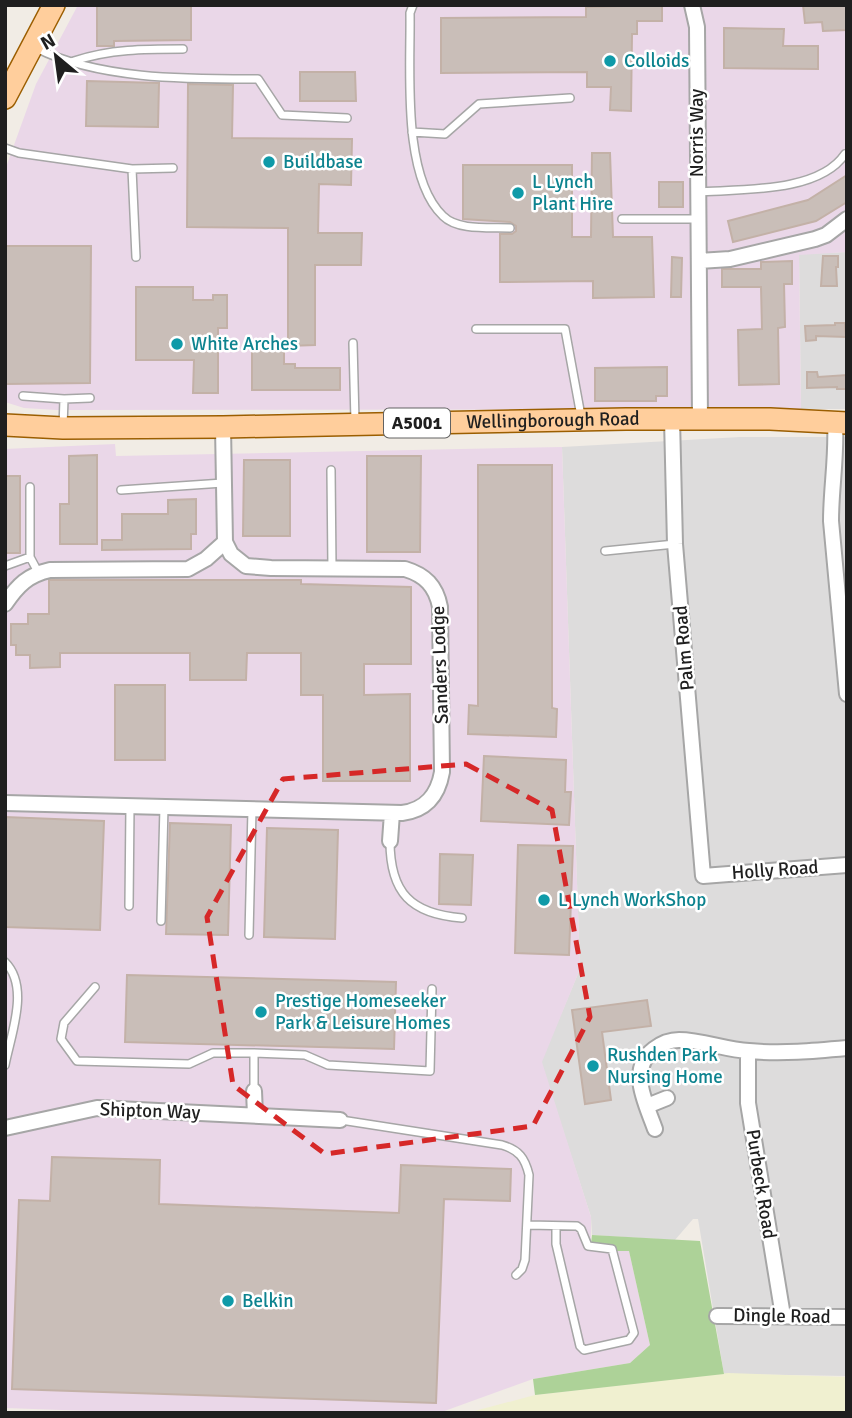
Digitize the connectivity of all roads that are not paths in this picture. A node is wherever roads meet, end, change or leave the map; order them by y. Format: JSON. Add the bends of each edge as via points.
{"nodes":[{"id":1,"x":54,"y":5,"type":"edge"},
{"id":2,"x":413,"y":5,"type":"edge"},
{"id":3,"x":692,"y":5,"type":"edge"},
{"id":4,"x":32,"y":46,"type":"junction"},
{"id":5,"x":183,"y":49,"type":"dead end"},
{"id":6,"x":73,"y":61,"type":"junction"},
{"id":7,"x":5,"y":98,"type":"edge"},
{"id":8,"x":570,"y":98,"type":"dead end"},
{"id":9,"x":347,"y":118,"type":"dead end"},
{"id":10,"x":412,"y":132,"type":"junction"},
{"id":11,"x":5,"y":148,"type":"edge"},
{"id":12,"x":845,"y":155,"type":"edge"},
{"id":13,"x":173,"y":168,"type":"dead end"},
{"id":14,"x":132,"y":169,"type":"junction"},
{"id":15,"x":698,"y":192,"type":"junction"},
{"id":16,"x":622,"y":219,"type":"dead end"},
{"id":17,"x":698,"y":219,"type":"junction"},
{"id":18,"x":847,"y":219,"type":"edge"},
{"id":19,"x":510,"y":228,"type":"dead end"},
{"id":20,"x":136,"y":257,"type":"dead end"},
{"id":21,"x":699,"y":261,"type":"junction"},
{"id":22,"x":476,"y":328,"type":"dead end"},
{"id":23,"x":353,"y":343,"type":"dead end"},
{"id":24,"x":23,"y":396,"type":"dead end"},
{"id":25,"x":90,"y":398,"type":"dead end"},
{"id":26,"x":64,"y":399,"type":"junction"},
{"id":27,"x":672,"y":419,"type":"junction"},
{"id":28,"x":701,"y":419,"type":"junction"},
{"id":29,"x":582,"y":420,"type":"junction"},
{"id":30,"x":841,"y":423,"type":"edge"},
{"id":31,"x":5,"y":425,"type":"edge"},
{"id":32,"x":355,"y":425,"type":"junction"},
{"id":33,"x":223,"y":427,"type":"junction"},
{"id":34,"x":64,"y":428,"type":"junction"},
{"id":35,"x":331,"y":470,"type":"dead end"},
{"id":36,"x":224,"y":483,"type":"junction"},
{"id":37,"x":30,"y":487,"type":"dead end"},
{"id":38,"x":121,"y":489,"type":"dead end"},
{"id":39,"x":225,"y":542,"type":"junction"},
{"id":40,"x":675,"y":544,"type":"junction"},
{"id":41,"x":606,"y":551,"type":"dead end"},
{"id":42,"x":30,"y":557,"type":"junction"},
{"id":43,"x":5,"y":566,"type":"edge"},
{"id":44,"x":332,"y":569,"type":"junction"},
{"id":45,"x":38,"y":572,"type":"junction"},
{"id":46,"x":6,"y":603,"type":"edge"},
{"id":47,"x":847,"y":694,"type":"edge"},
{"id":48,"x":5,"y":803,"type":"edge"},
{"id":49,"x":130,"y":806,"type":"junction"},
{"id":50,"x":164,"y":806,"type":"junction"},
{"id":51,"x":252,"y":808,"type":"junction"},
{"id":52,"x":392,"y":813,"type":"junction"},
{"id":53,"x":390,"y":841,"type":"joint"},
{"id":54,"x":847,"y":865,"type":"edge"},
{"id":55,"x":703,"y":876,"type":"joint"},
{"id":56,"x":129,"y":906,"type":"dead end"},
{"id":57,"x":462,"y":918,"type":"dead end"},
{"id":58,"x":161,"y":921,"type":"dead end"},
{"id":59,"x":249,"y":934,"type":"dead end"},
{"id":60,"x":5,"y":962,"type":"edge"},
{"id":61,"x":95,"y":987,"type":"dead end"},
{"id":62,"x":432,"y":989,"type":"dead end"},
{"id":63,"x":847,"y":1048,"type":"edge"},
{"id":64,"x":748,"y":1051,"type":"junction"},
{"id":65,"x":254,"y":1053,"type":"junction"},
{"id":66,"x":5,"y":1065,"type":"edge"},
{"id":67,"x":254,"y":1091,"type":"joint"},
{"id":68,"x":667,"y":1098,"type":"dead end"},
{"id":69,"x":647,"y":1106,"type":"junction"},
{"id":70,"x":255,"y":1115,"type":"junction"},
{"id":71,"x":340,"y":1120,"type":"joint"},
{"id":72,"x":5,"y":1128,"type":"edge"},
{"id":73,"x":655,"y":1129,"type":"dead end"},
{"id":74,"x":527,"y":1225,"type":"junction"},
{"id":75,"x":556,"y":1227,"type":"junction"},
{"id":76,"x":516,"y":1275,"type":"dead end"},
{"id":77,"x":717,"y":1316,"type":"dead end"},
{"id":78,"x":783,"y":1316,"type":"junction"},
{"id":79,"x":847,"y":1317,"type":"edge"}],
"edges":[{"from":1,"to":4,"type":"main road"},
{"from":2,"to":10,"type":"lane"},
{"from":3,"to":15,"type":"street","name":"Norris Way","via":[[697,27]]},
{"from":4,"to":6,"type":"lane"},
{"from":4,"to":7,"type":"main road"},
{"from":5,"to":6,"type":"lane","via":[[110,52]]},
{"from":6,"to":9,"type":"lane","via":[[172,79],[258,79],[282,115]]},
{"from":8,"to":10,"type":"lane","via":[[479,104],[445,134]]},
{"from":10,"to":19,"type":"lane","via":[[427,194],[443,217],[461,225]]},
{"from":11,"to":14,"type":"lane"},
{"from":12,"to":15,"type":"lane","via":[[839,164],[796,185]]},
{"from":13,"to":14,"type":"lane"},
{"from":14,"to":20,"type":"lane"},
{"from":15,"to":17,"type":"street","name":"Norris Way"},
{"from":16,"to":17,"type":"lane"},
{"from":17,"to":21,"type":"street","name":"Norris Way"},
{"from":18,"to":21,"type":"street","via":[[815,239],[730,259]]},
{"from":21,"to":28,"type":"street","name":"Norris Way"},
{"from":22,"to":29,"type":"lane","via":[[565,329]]},
{"from":23,"to":32,"type":"lane"},
{"from":24,"to":26,"type":"lane"},
{"from":25,"to":26,"type":"lane"},
{"from":26,"to":34,"type":"lane"},
{"from":27,"to":28,"type":"main road","name":"Wellingborough Road","number":"A5001"},
{"from":27,"to":29,"type":"main road","name":"Wellingborough Road","number":"A5001"},
{"from":27,"to":40,"type":"street","name":"Palm Road"},
{"from":28,"to":30,"type":"main road","name":"Wellingborough Road","number":"A5001"},
{"from":29,"to":32,"type":"main road","name":"Wellingborough Road","number":"A5001"},
{"from":30,"to":47,"type":"street","via":[[831,520]]},
{"from":31,"to":34,"type":"main road","name":"Wellingborough Road","number":"A5001"},
{"from":32,"to":33,"type":"main road","name":"Wellingborough Road","number":"A5001"},
{"from":33,"to":34,"type":"main road","name":"Wellingborough Road","number":"A5001"},
{"from":33,"to":36,"type":"street"},
{"from":35,"to":44,"type":"lane"},
{"from":36,"to":38,"type":"lane"},
{"from":36,"to":39,"type":"street"},
{"from":37,"to":42,"type":"lane"},
{"from":39,"to":44,"type":"street","name":"Sanders Lodge","via":[[231,555],[246,566]]},
{"from":39,"to":45,"type":"street","via":[[188,569]]},
{"from":40,"to":41,"type":"lane"},
{"from":40,"to":55,"type":"street","name":"Palm Road"},
{"from":42,"to":43,"type":"lane"},
{"from":42,"to":45,"type":"lane"},
{"from":44,"to":52,"type":"street","name":"Sanders Lodge","via":[[405,569],[429,581],[439,599],[440,783],[421,808]]},
{"from":45,"to":46,"type":"street","via":[[19,585]]},
{"from":48,"to":49,"type":"street","name":"Sanders Lodge"},
{"from":49,"to":50,"type":"street","name":"Sanders Lodge"},
{"from":49,"to":56,"type":"lane"},
{"from":50,"to":51,"type":"street","name":"Sanders Lodge"},
{"from":50,"to":58,"type":"lane"},
{"from":51,"to":52,"type":"street","name":"Sanders Lodge"},
{"from":51,"to":59,"type":"lane"},
{"from":52,"to":53,"type":"street"},
{"from":53,"to":57,"type":"lane","via":[[392,870],[405,896],[427,912]]},
{"from":54,"to":55,"type":"street","name":"Holly Road"},
{"from":60,"to":66,"type":"lane","via":[[19,990]]},
{"from":61,"to":65,"type":"lane","via":[[64,1023],[61,1039],[77,1061],[189,1064],[213,1053]]},
{"from":62,"to":65,"type":"lane","via":[[430,1071],[328,1065],[305,1055]]},
{"from":63,"to":64,"type":"street"},
{"from":64,"to":69,"type":"street","via":[[680,1040],[662,1044],[640,1070]]},
{"from":64,"to":78,"type":"street","name":"Purbeck Road","via":[[748,1102]]},
{"from":65,"to":67,"type":"lane"},
{"from":67,"to":70,"type":"street"},
{"from":68,"to":69,"type":"street"},
{"from":69,"to":73,"type":"street"},
{"from":70,"to":71,"type":"street","name":"Shipton Way"},
{"from":70,"to":72,"type":"street","name":"Shipton Way","via":[[97,1108]]},
{"from":71,"to":74,"type":"lane","via":[[502,1145],[518,1152],[529,1175]]},
{"from":74,"to":75,"type":"lane"},
{"from":74,"to":76,"type":"lane","via":[[526,1260]]},
{"from":75,"to":75,"type":"lane","via":[[580,1346],[584,1350],[629,1340],[634,1334],[615,1253],[588,1246],[577,1226]]},
{"from":77,"to":78,"type":"street","name":"Dingle Road"},
{"from":78,"to":79,"type":"street","name":"Dingle Road"}]}
